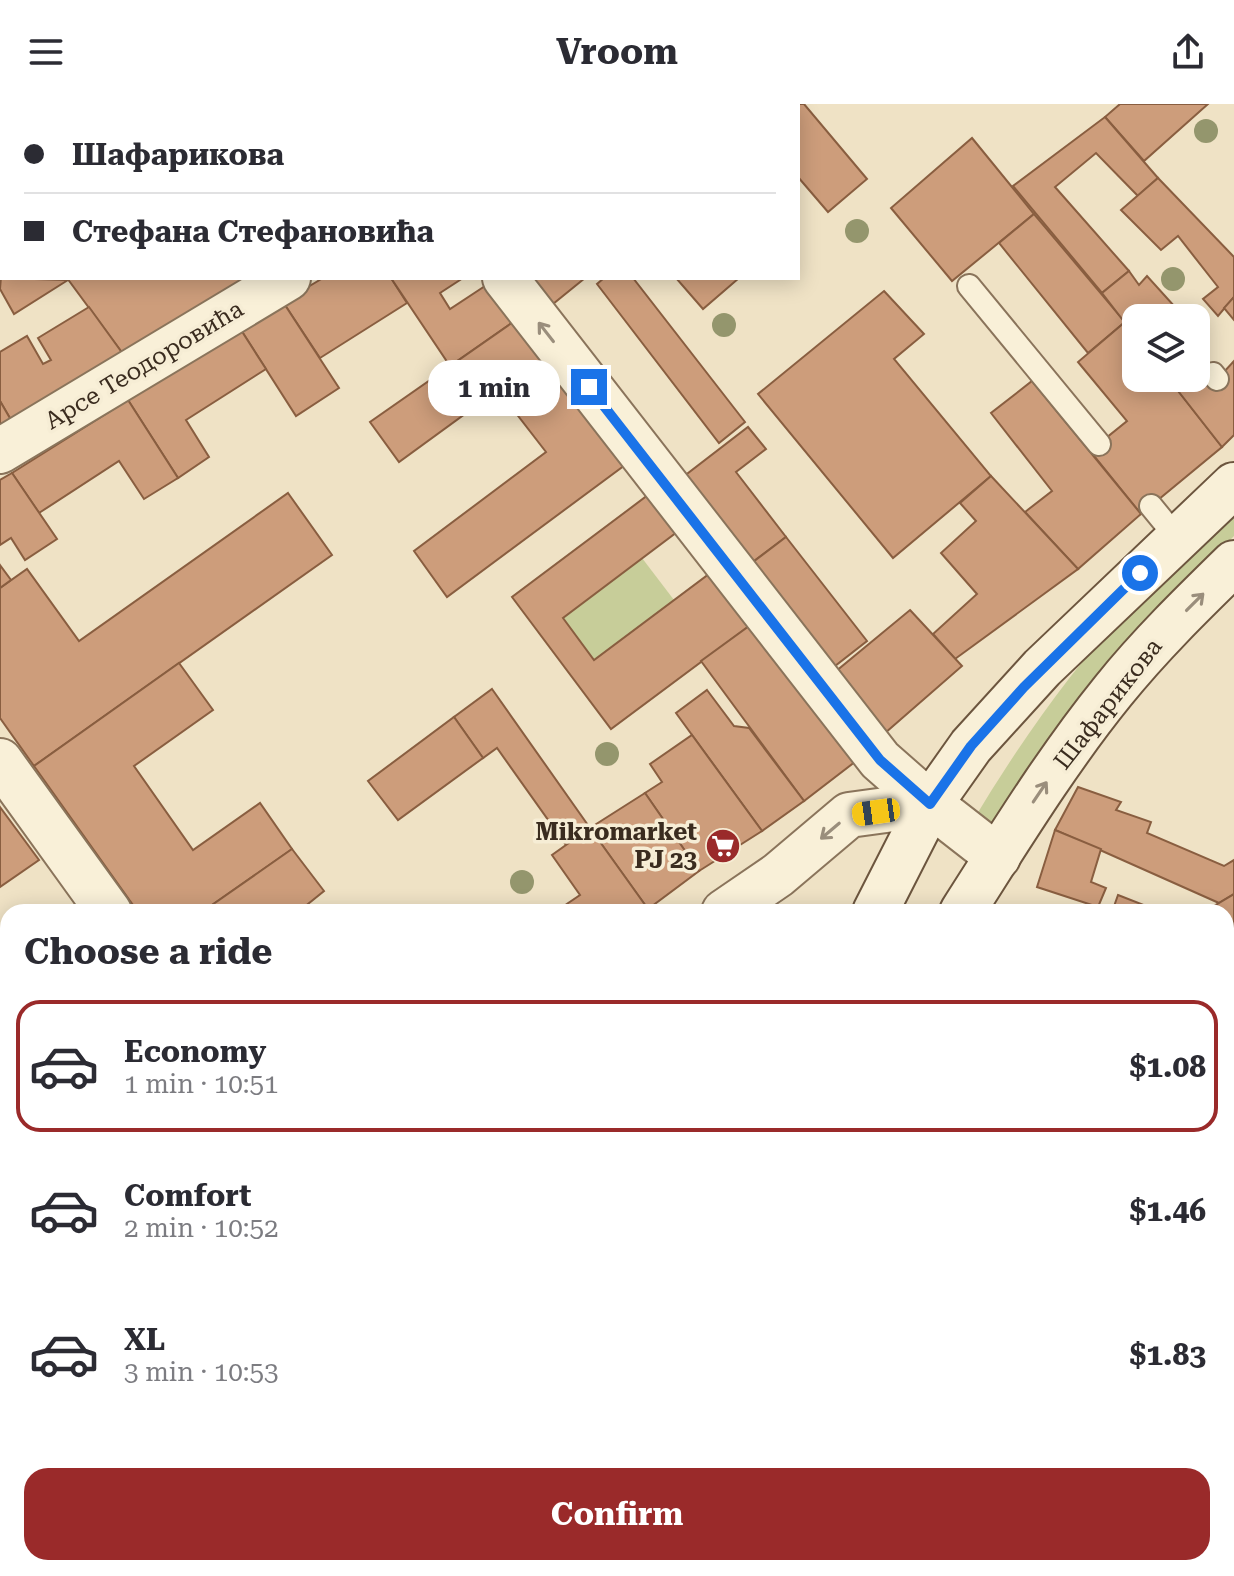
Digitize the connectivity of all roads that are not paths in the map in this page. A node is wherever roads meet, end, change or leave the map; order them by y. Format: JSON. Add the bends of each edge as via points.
{"nodes":[{"id":1,"x":285,"y":280,"type":"edge"},
{"id":2,"x":507,"y":280,"type":"edge"},
{"id":3,"x":969,"y":286,"type":"dead end"},
{"id":4,"x":1099,"y":444,"type":"dead end"},
{"id":5,"x":0,"y":451,"type":"edge"},
{"id":6,"x":1234,"y":485,"type":"edge"},
{"id":7,"x":1151,"y":506,"type":"dead end"},
{"id":8,"x":1178,"y":539,"type":"junction"},
{"id":9,"x":1234,"y":563,"type":"edge"},
{"id":10,"x":0,"y":761,"type":"edge"},
{"id":11,"x":930,"y":804,"type":"junction"},
{"id":12,"x":998,"y":857,"type":"junction"},
{"id":13,"x":768,"y":893,"type":"edge"},
{"id":14,"x":103,"y":904,"type":"edge"},
{"id":15,"x":743,"y":904,"type":"edge"},
{"id":16,"x":879,"y":904,"type":"edge"},
{"id":17,"x":967,"y":904,"type":"edge"}],
"edges":[{"from":1,"to":5,"type":"street","name":"Арсе Теодоровића"},
{"from":11,"to":2,"type":"street","one_way":true,"via":[[880,760]]},
{"from":3,"to":4,"type":"lane"},
{"from":6,"to":8,"type":"street"},
{"from":7,"to":8,"type":"lane"},
{"from":8,"to":11,"type":"street","via":[[1042,668],[971,746]]},
{"from":12,"to":9,"type":"street","name":"Шафарикова","one_way":true,"via":[[1113,691]]},
{"from":10,"to":14,"type":"street"},
{"from":11,"to":12,"type":"street"},
{"from":11,"to":13,"type":"street","one_way":true,"via":[[849,815]]},
{"from":11,"to":16,"type":"street"},
{"from":12,"to":17,"type":"street","name":"Шафарикова"},
{"from":13,"to":15,"type":"street"}]}
